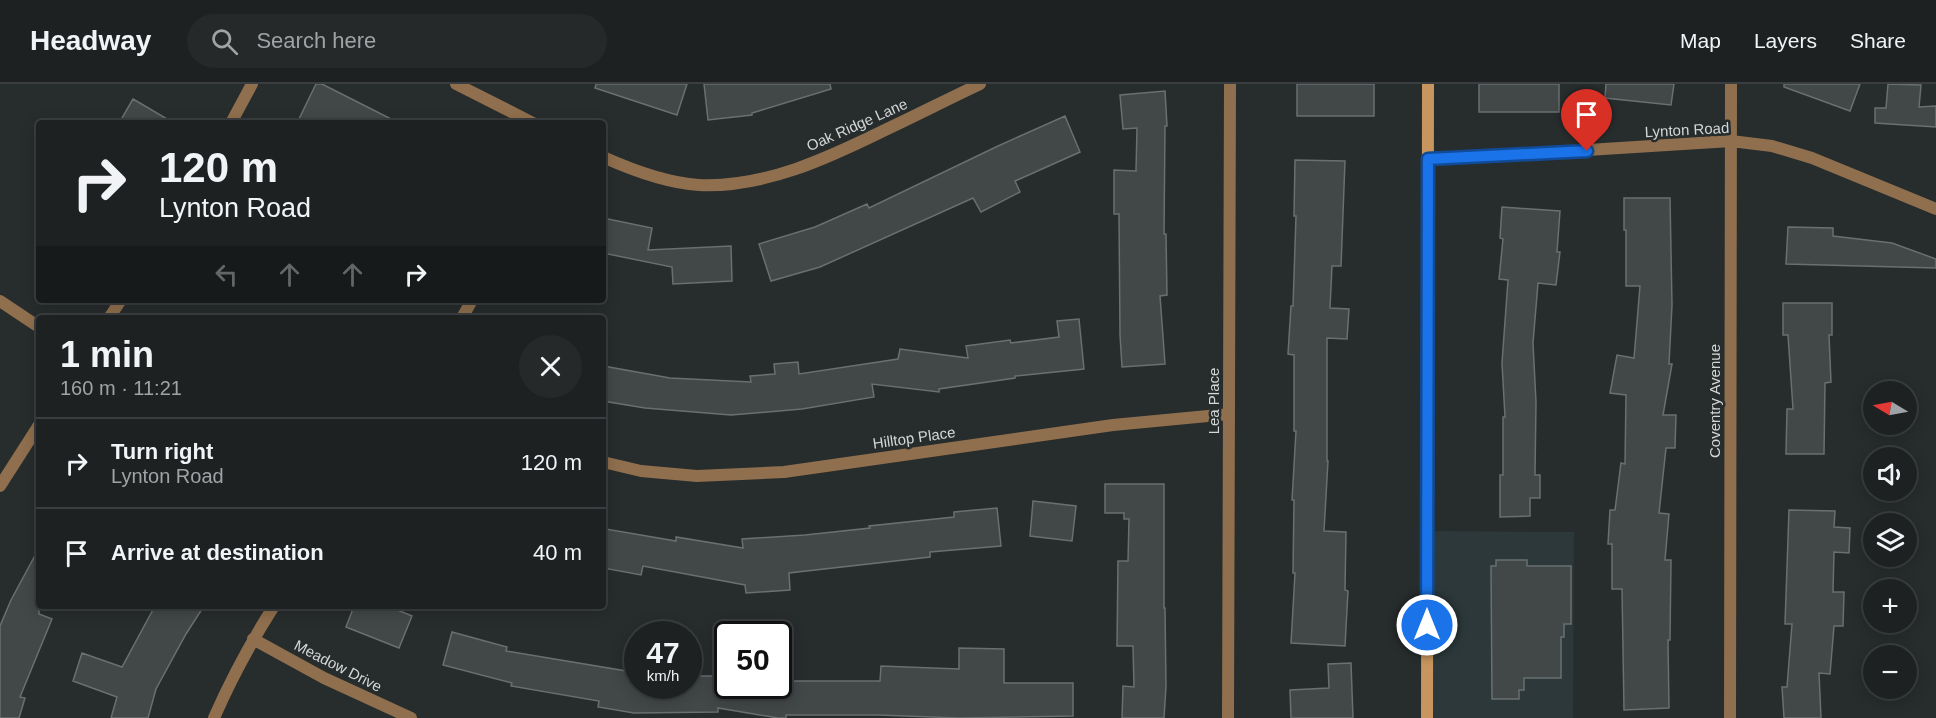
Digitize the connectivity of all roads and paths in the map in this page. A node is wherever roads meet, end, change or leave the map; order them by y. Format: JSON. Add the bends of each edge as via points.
{"nodes":[{"id":1,"x":252,"y":84,"type":"edge"},
{"id":2,"x":456,"y":84,"type":"edge"},
{"id":3,"x":980,"y":84,"type":"edge"},
{"id":4,"x":1230,"y":84,"type":"edge"},
{"id":5,"x":1428,"y":84,"type":"edge"},
{"id":6,"x":1731,"y":84,"type":"edge"},
{"id":7,"x":233,"y":120,"type":"edge"},
{"id":8,"x":527,"y":120,"type":"edge"},
{"id":9,"x":1731,"y":141,"type":"junction"},
{"id":10,"x":606,"y":158,"type":"edge"},
{"id":11,"x":1428,"y":159,"type":"junction"},
{"id":12,"x":1936,"y":209,"type":"edge"},
{"id":13,"x":0,"y":301,"type":"edge"},
{"id":14,"x":36,"y":325,"type":"edge"},
{"id":15,"x":1229,"y":414,"type":"junction"},
{"id":16,"x":36,"y":430,"type":"edge"},
{"id":17,"x":606,"y":463,"type":"edge"},
{"id":18,"x":0,"y":486,"type":"edge"},
{"id":19,"x":272,"y":609,"type":"edge"},
{"id":20,"x":253,"y":639,"type":"junction"},
{"id":21,"x":214,"y":718,"type":"edge"},
{"id":22,"x":411,"y":718,"type":"edge"},
{"id":23,"x":1227,"y":718,"type":"edge"},
{"id":24,"x":1427,"y":718,"type":"edge"},
{"id":25,"x":1730,"y":718,"type":"edge"}],
"edges":[{"from":1,"to":7,"type":"street"},
{"from":2,"to":8,"type":"street"},
{"from":3,"to":10,"type":"street","name":"Oak Ridge Lane","via":[[833,155],[745,183],[697,185],[627,168]]},
{"from":4,"to":15,"type":"street","name":"Lea Place"},
{"from":5,"to":11,"type":"main road"},
{"from":6,"to":9,"type":"street","name":"Coventry Avenue"},
{"from":9,"to":11,"type":"street","name":"Lynton Road"},
{"from":9,"to":12,"type":"street","name":"Lynton Road","via":[[1772,146],[1812,158]]},
{"from":9,"to":25,"type":"street","name":"Coventry Avenue"},
{"from":11,"to":24,"type":"main road"},
{"from":13,"to":14,"type":"street"},
{"from":15,"to":17,"type":"street","name":"Hilltop Place","via":[[1113,425],[784,472],[697,476],[642,471]]},
{"from":15,"to":23,"type":"street","name":"Lea Place"},
{"from":16,"to":18,"type":"street"},
{"from":19,"to":20,"type":"street"},
{"from":20,"to":21,"type":"street"},
{"from":20,"to":22,"type":"street","name":"Meadow Drive","via":[[324,678]]}]}
